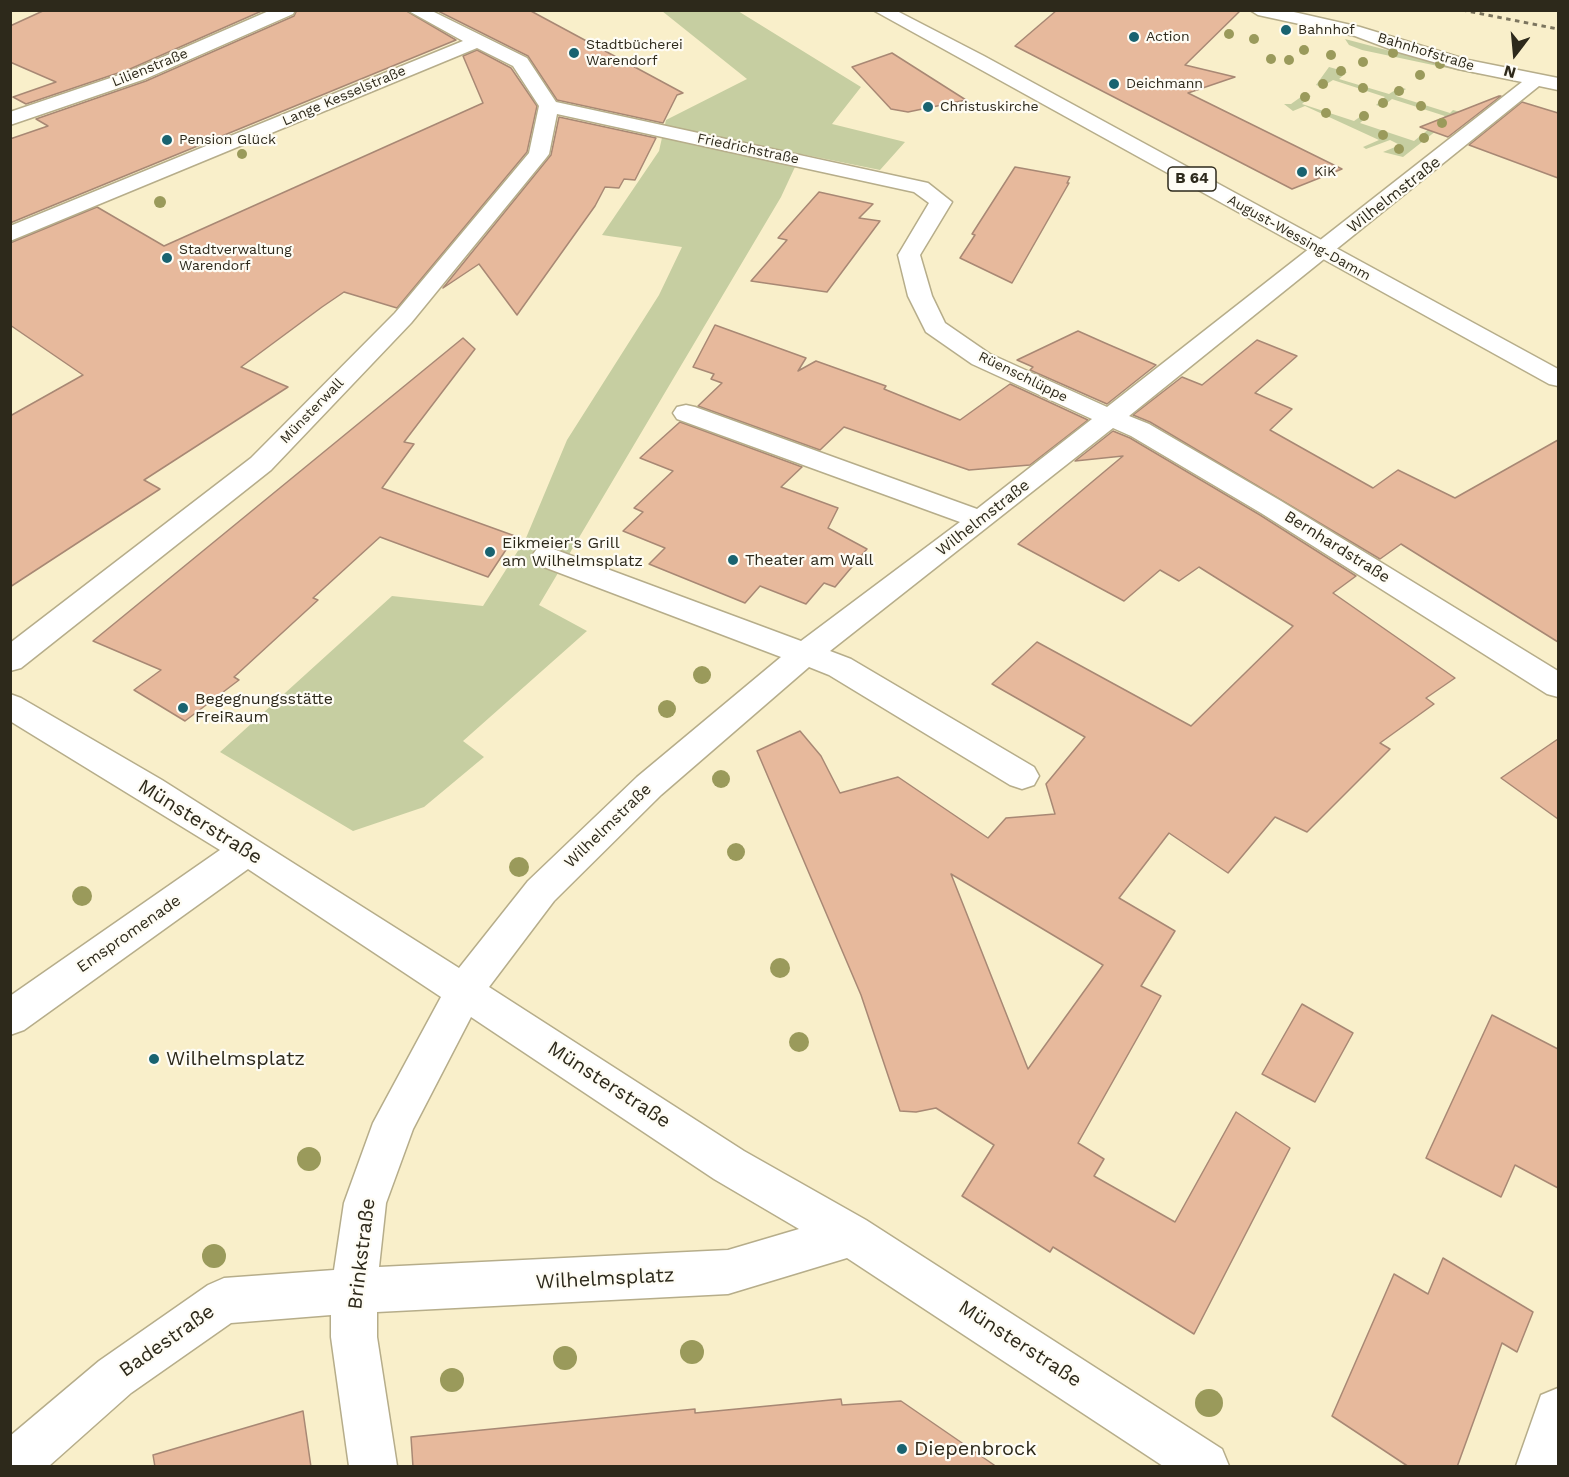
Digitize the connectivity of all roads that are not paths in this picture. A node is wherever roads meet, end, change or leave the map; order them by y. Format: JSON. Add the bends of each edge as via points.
{"nodes":[{"id":1,"x":287,"y":10,"type":"edge"},
{"id":2,"x":415,"y":10,"type":"edge"},
{"id":3,"x":881,"y":10,"type":"edge"},
{"id":4,"x":1258,"y":10,"type":"edge"},
{"id":5,"x":478,"y":41,"type":"junction"},
{"id":6,"x":1534,"y":79,"type":"junction"},
{"id":7,"x":1558,"y":84,"type":"edge"},
{"id":8,"x":549,"y":106,"type":"junction"},
{"id":9,"x":10,"y":118,"type":"edge"},
{"id":10,"x":941,"y":202,"type":"joint"},
{"id":11,"x":10,"y":234,"type":"edge"},
{"id":12,"x":1322,"y":251,"type":"junction"},
{"id":13,"x":1558,"y":379,"type":"edge"},
{"id":14,"x":686,"y":413,"type":"dead end"},
{"id":15,"x":1110,"y":418,"type":"junction"},
{"id":16,"x":981,"y":520,"type":"junction"},
{"id":17,"x":546,"y":557,"type":"dead end"},
{"id":18,"x":805,"y":654,"type":"junction"},
{"id":19,"x":10,"y":660,"type":"edge"},
{"id":20,"x":1558,"y":686,"type":"edge"},
{"id":21,"x":10,"y":706,"type":"edge"},
{"id":22,"x":1022,"y":776,"type":"dead end"},
{"id":23,"x":247,"y":850,"type":"junction"},
{"id":24,"x":465,"y":990,"type":"junction"},
{"id":25,"x":10,"y":1018,"type":"edge"},
{"id":26,"x":851,"y":1235,"type":"junction"},
{"id":27,"x":354,"y":1291,"type":"junction"},
{"id":28,"x":1558,"y":1412,"type":"edge"},
{"id":29,"x":13,"y":1467,"type":"edge"},
{"id":30,"x":373,"y":1467,"type":"edge"},
{"id":31,"x":1205,"y":1467,"type":"edge"},
{"id":32,"x":1540,"y":1467,"type":"edge"}],
"edges":[{"from":1,"to":9,"type":"street","name":"Lilienstraße","via":[[138,75]]},
{"from":2,"to":5,"type":"street"},
{"from":3,"to":12,"type":"street","name":"August-Wessing-Damm","number":"B 64"},
{"from":4,"to":6,"type":"street","name":"Bahnhofstraße","via":[[1352,30],[1465,65]]},
{"from":5,"to":8,"type":"street","via":[[520,62]]},
{"from":5,"to":11,"type":"street","name":"Lange Kesselstraße"},
{"from":6,"to":7,"type":"street","name":"Bahnhofstraße"},
{"from":6,"to":12,"type":"street","name":"Wilhelmstraße","via":[[1490,119]]},
{"from":8,"to":10,"type":"street","name":"Friedrichstraße","via":[[921,188]]},
{"from":8,"to":19,"type":"street","name":"Münsterwall","via":[[538,154],[403,318],[261,464]]},
{"from":10,"to":15,"type":"street","name":"Rüenschlüppe","via":[[909,255],[920,296],[935,327],[981,358]]},
{"from":12,"to":13,"type":"street","name":"August-Wessing-Damm","number":"B 64"},
{"from":12,"to":15,"type":"street","name":"Wilhelmstraße"},
{"from":14,"to":16,"type":"street"},
{"from":15,"to":16,"type":"street","name":"Wilhelmstraße"},
{"from":15,"to":20,"type":"street","name":"Bernhardstraße","via":[[1140,430],[1271,507]]},
{"from":16,"to":18,"type":"street","name":"Wilhelmstraße"},
{"from":17,"to":18,"type":"street"},
{"from":18,"to":22,"type":"street","via":[[840,667]]},
{"from":18,"to":24,"type":"street","name":"Wilhelmstraße","via":[[668,769],[541,891]]},
{"from":21,"to":23,"type":"street","name":"Münsterstraße"},
{"from":23,"to":24,"type":"street","name":"Münsterstraße"},
{"from":23,"to":25,"type":"street","name":"Emspromenade"},
{"from":24,"to":26,"type":"street","name":"Münsterstraße","via":[[729,1165]]},
{"from":24,"to":27,"type":"street","name":"Brinkstraße","via":[[394,1123],[365,1203]]},
{"from":26,"to":27,"type":"street","name":"Wilhelmsplatz","via":[[728,1272]]},
{"from":26,"to":31,"type":"street","name":"Münsterstraße"},
{"from":27,"to":29,"type":"street","name":"Badestraße","via":[[224,1301],[115,1377]]},
{"from":27,"to":30,"type":"street","name":"Brinkstraße","via":[[354,1337]]},
{"from":28,"to":32,"type":"street"}]}
